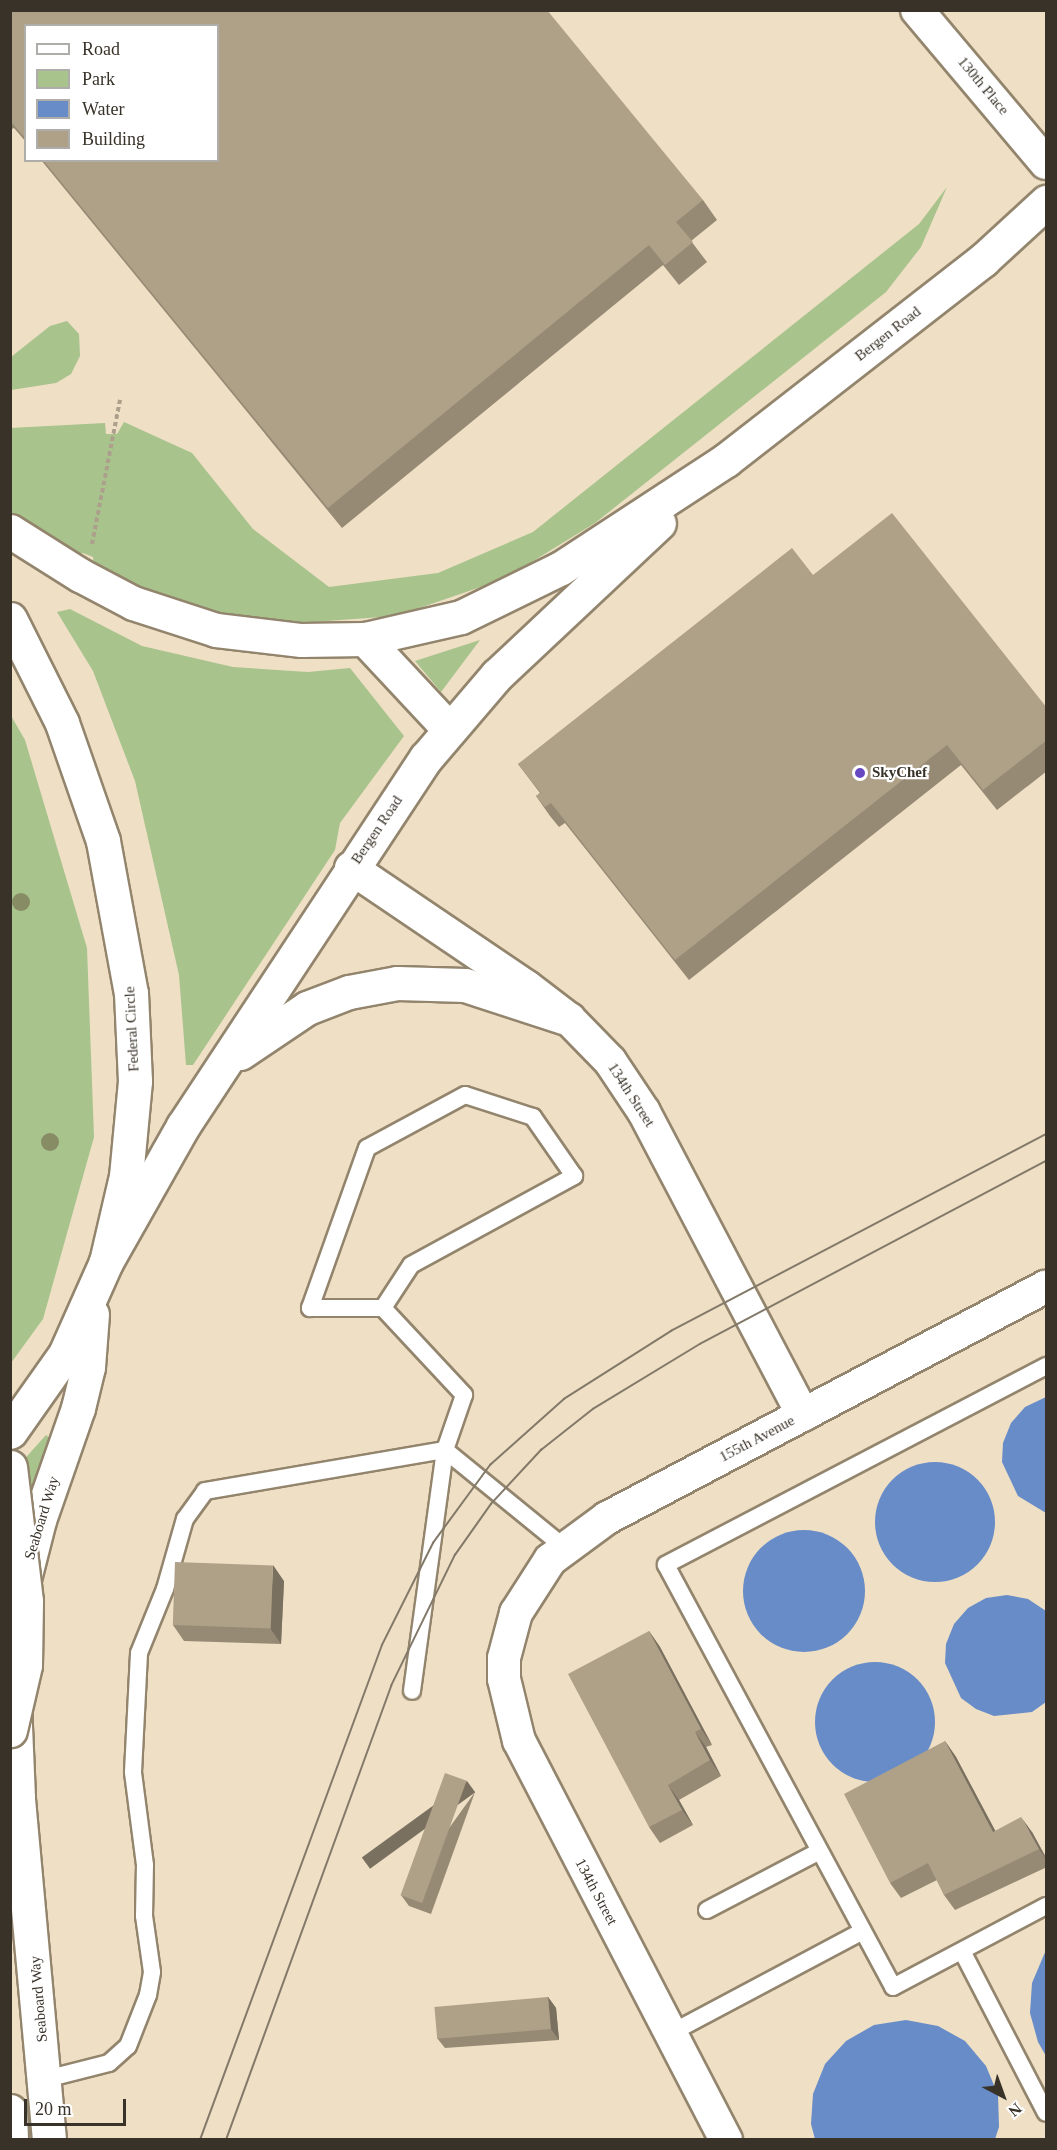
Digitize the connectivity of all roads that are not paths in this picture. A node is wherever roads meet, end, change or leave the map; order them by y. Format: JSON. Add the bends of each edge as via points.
{"nodes":[{"id":1,"x":917,"y":10,"type":"edge"},
{"id":2,"x":1047,"y":163,"type":"edge"},
{"id":3,"x":1047,"y":202,"type":"edge"},
{"id":4,"x":726,"y":460,"type":"junction"},
{"id":5,"x":10,"y":531,"type":"edge"},
{"id":6,"x":10,"y":620,"type":"edge"},
{"id":7,"x":365,"y":639,"type":"junction"},
{"id":8,"x":449,"y":729,"type":"junction"},
{"id":9,"x":351,"y":868,"type":"junction"},
{"id":10,"x":569,"y":1019,"type":"junction"},
{"id":11,"x":218,"y":1072,"type":"junction"},
{"id":12,"x":106,"y":1262,"type":"junction"},
{"id":13,"x":1047,"y":1287,"type":"edge"},
{"id":14,"x":93,"y":1294,"type":"junction"},
{"id":15,"x":383,"y":1308,"type":"junction"},
{"id":16,"x":1047,"y":1366,"type":"edge"},
{"id":17,"x":803,"y":1415,"type":"junction"},
{"id":18,"x":10,"y":1432,"type":"edge"},
{"id":19,"x":445,"y":1450,"type":"junction"},
{"id":20,"x":10,"y":1467,"type":"edge"},
{"id":21,"x":564,"y":1547,"type":"junction"},
{"id":22,"x":509,"y":1634,"type":"joint"},
{"id":23,"x":12,"y":1638,"type":"edge"},
{"id":24,"x":412,"y":1690,"type":"dead end"},
{"id":25,"x":10,"y":1730,"type":"edge"},
{"id":26,"x":820,"y":1851,"type":"junction"},
{"id":27,"x":1047,"y":1906,"type":"edge"},
{"id":28,"x":707,"y":1910,"type":"dead end"},
{"id":29,"x":863,"y":1931,"type":"junction"},
{"id":30,"x":962,"y":1951,"type":"junction"},
{"id":31,"x":670,"y":2033,"type":"junction"},
{"id":32,"x":46,"y":2079,"type":"junction"},
{"id":33,"x":10,"y":2111,"type":"edge"},
{"id":34,"x":1047,"y":2113,"type":"edge"},
{"id":35,"x":11,"y":2139,"type":"edge"},
{"id":36,"x":49,"y":2139,"type":"edge"},
{"id":37,"x":726,"y":2139,"type":"edge"}],
"edges":[{"from":1,"to":2,"type":"street","name":"130th Place"},
{"from":3,"to":4,"type":"main road","name":"Bergen Road","via":[[983,260]]},
{"from":4,"to":7,"type":"main road","name":"Bergen Road","via":[[527,587],[461,617]]},
{"from":4,"to":8,"type":"main road","name":"Bergen Road","via":[[497,675]]},
{"from":5,"to":7,"type":"main road","name":"Bergen Road","via":[[108,591],[188,623],[273,638]]},
{"from":6,"to":12,"type":"main road","name":"Federal Circle","via":[[50,696],[85,783],[110,868],[126,961],[134,1021],[133,1114],[126,1176]]},
{"from":7,"to":8,"type":"main road"},
{"from":8,"to":9,"type":"main road","name":"Bergen Road"},
{"from":9,"to":10,"type":"street","name":"134th Street"},
{"from":9,"to":11,"type":"main road","name":"Bergen Road"},
{"from":10,"to":11,"type":"main road","via":[[465,985],[397,982],[349,992],[307,1008],[270,1029]]},
{"from":10,"to":17,"type":"street","name":"134th Street","via":[[632,1090]]},
{"from":11,"to":12,"type":"main road","name":"Bergen Road"},
{"from":12,"to":14,"type":"main road","name":"Federal Circle"},
{"from":13,"to":17,"type":"street","name":"155th Avenue"},
{"from":14,"to":18,"type":"main road","name":"Federal Circle","via":[[66,1354]]},
{"from":14,"to":23,"type":"main road","name":"Seaboard Way","via":[[88,1367],[28,1557]]},
{"from":15,"to":15,"type":"lane","via":[[310,1308],[367,1149],[465,1095],[533,1117],[574,1176],[411,1264]]},
{"from":15,"to":19,"type":"lane","via":[[464,1395]]},
{"from":16,"to":26,"type":"lane","via":[[666,1565]]},
{"from":17,"to":21,"type":"street","name":"155th Avenue","via":[[621,1510]]},
{"from":19,"to":21,"type":"lane"},
{"from":19,"to":24,"type":"lane"},
{"from":19,"to":32,"type":"lane","via":[[205,1491],[185,1520],[165,1589],[139,1653],[133,1772],[145,1865],[144,1916],[152,1972],[148,1995],[128,2046],[109,2063]]},
{"from":20,"to":25,"type":"main road","bridge":true,"via":[[26,1601],[25,1665]]},
{"from":21,"to":22,"type":"street","name":"155th Avenue","via":[[525,1593]]},
{"from":22,"to":31,"type":"street","name":"134th Street","via":[[504,1679],[519,1741]]},
{"from":23,"to":32,"type":"main road","name":"Seaboard Way","via":[[18,1799]]},
{"from":26,"to":28,"type":"lane"},
{"from":26,"to":29,"type":"lane"},
{"from":27,"to":30,"type":"lane"},
{"from":29,"to":30,"type":"lane","via":[[892,1987]]},
{"from":29,"to":31,"type":"lane"},
{"from":30,"to":34,"type":"lane"},
{"from":31,"to":37,"type":"street","name":"134th Street"},
{"from":32,"to":36,"type":"main road","name":"Seaboard Way"},
{"from":33,"to":35,"type":"main road"}]}
